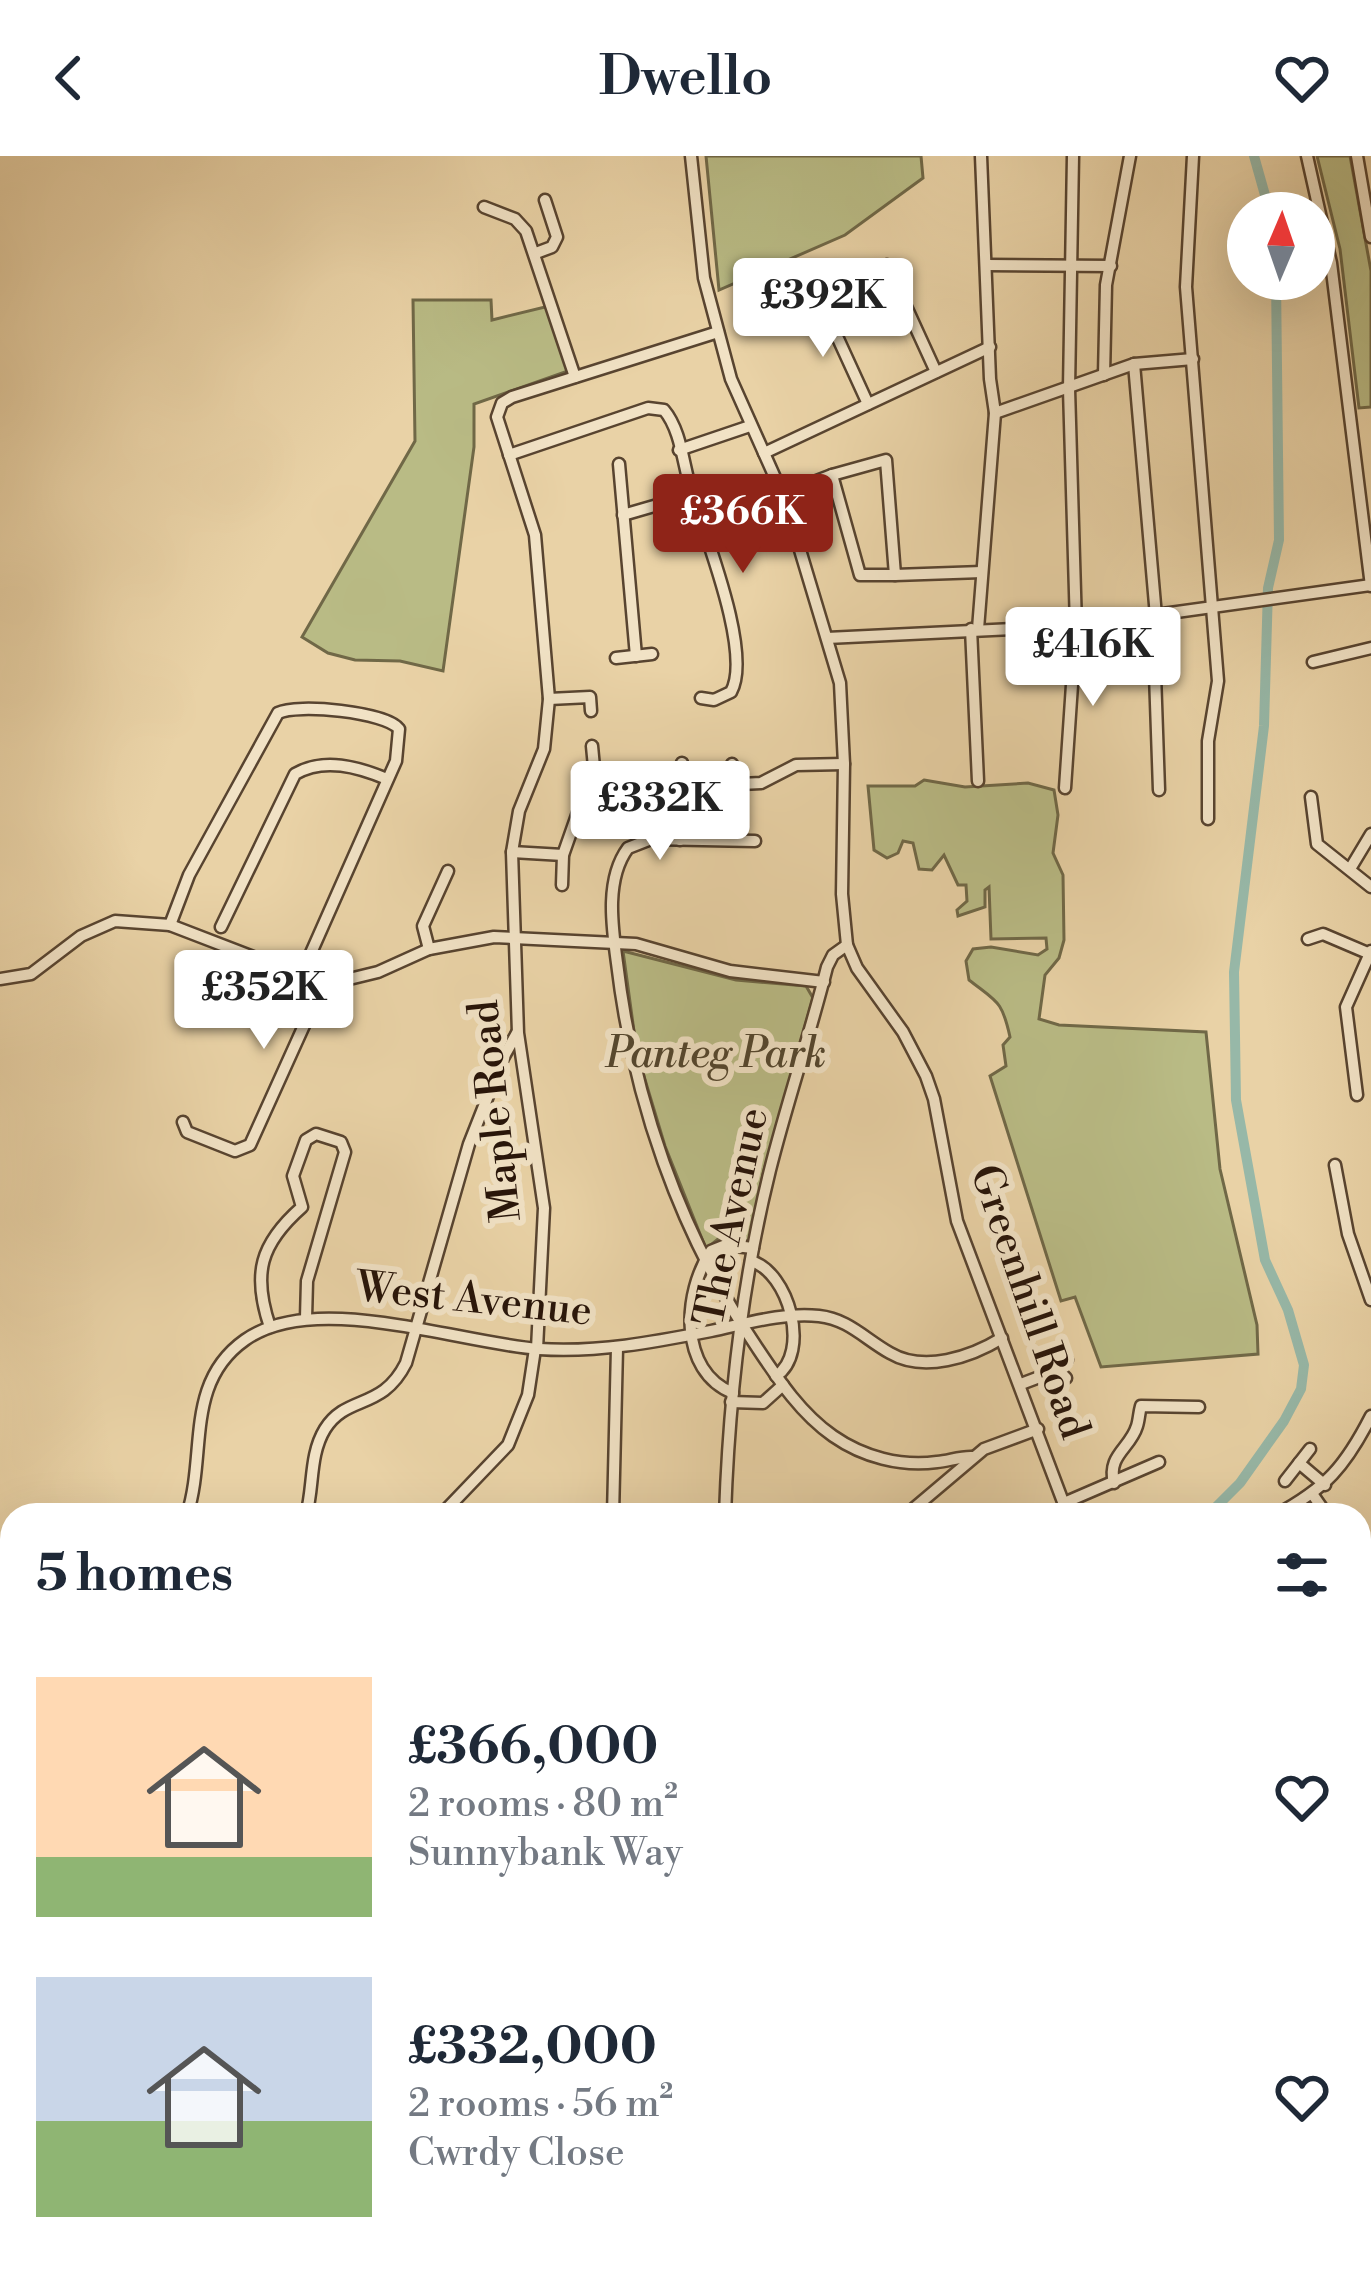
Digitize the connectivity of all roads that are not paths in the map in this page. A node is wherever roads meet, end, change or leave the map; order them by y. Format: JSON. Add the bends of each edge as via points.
{"nodes":[{"id":1,"x":691,"y":156,"type":"edge"},
{"id":2,"x":981,"y":156,"type":"edge"},
{"id":3,"x":1073,"y":156,"type":"edge"},
{"id":4,"x":1130,"y":156,"type":"edge"},
{"id":5,"x":1193,"y":156,"type":"edge"},
{"id":6,"x":1307,"y":156,"type":"edge"},
{"id":7,"x":1357,"y":156,"type":"edge"},
{"id":8,"x":545,"y":200,"type":"dead end"},
{"id":9,"x":484,"y":207,"type":"dead end"},
{"id":10,"x":1371,"y":237,"type":"edge"},
{"id":11,"x":536,"y":253,"type":"junction"},
{"id":12,"x":987,"y":265,"type":"junction"},
{"id":13,"x":1069,"y":265,"type":"junction"},
{"id":14,"x":1111,"y":266,"type":"junction"},
{"id":15,"x":718,"y":332,"type":"junction"},
{"id":16,"x":990,"y":347,"type":"junction"},
{"id":17,"x":1192,"y":359,"type":"junction"},
{"id":18,"x":1134,"y":364,"type":"junction"},
{"id":19,"x":936,"y":372,"type":"junction"},
{"id":20,"x":1104,"y":375,"type":"junction"},
{"id":21,"x":575,"y":376,"type":"junction"},
{"id":22,"x":1069,"y":389,"type":"junction"},
{"id":23,"x":868,"y":404,"type":"junction"},
{"id":24,"x":995,"y":413,"type":"junction"},
{"id":25,"x":750,"y":426,"type":"junction"},
{"id":26,"x":680,"y":449,"type":"junction"},
{"id":27,"x":764,"y":453,"type":"junction"},
{"id":28,"x":509,"y":455,"type":"junction"},
{"id":29,"x":619,"y":464,"type":"dead end"},
{"id":30,"x":832,"y":475,"type":"junction"},
{"id":31,"x":783,"y":494,"type":"junction"},
{"id":32,"x":692,"y":495,"type":"junction"},
{"id":33,"x":623,"y":514,"type":"junction"},
{"id":34,"x":982,"y":572,"type":"junction"},
{"id":35,"x":895,"y":574,"type":"junction"},
{"id":36,"x":1371,"y":585,"type":"edge"},
{"id":37,"x":1214,"y":606,"type":"junction"},
{"id":38,"x":1154,"y":616,"type":"junction"},
{"id":39,"x":1076,"y":626,"type":"junction"},
{"id":40,"x":974,"y":629,"type":"junction"},
{"id":41,"x":827,"y":638,"type":"junction"},
{"id":42,"x":1371,"y":648,"type":"edge"},
{"id":43,"x":652,"y":654,"type":"dead end"},
{"id":44,"x":636,"y":656,"type":"junction"},
{"id":45,"x":616,"y":658,"type":"dead end"},
{"id":46,"x":1313,"y":662,"type":"dead end"},
{"id":47,"x":701,"y":698,"type":"dead end"},
{"id":48,"x":549,"y":699,"type":"junction"},
{"id":49,"x":591,"y":711,"type":"dead end"},
{"id":50,"x":592,"y":746,"type":"dead end"},
{"id":51,"x":682,"y":763,"type":"dead end"},
{"id":52,"x":732,"y":764,"type":"dead end"},
{"id":53,"x":844,"y":764,"type":"junction"},
{"id":54,"x":387,"y":778,"type":"junction"},
{"id":55,"x":978,"y":781,"type":"dead end"},
{"id":56,"x":1065,"y":788,"type":"dead end"},
{"id":57,"x":1159,"y":790,"type":"dead end"},
{"id":58,"x":1311,"y":797,"type":"dead end"},
{"id":59,"x":1313,"y":818,"type":"junction"},
{"id":60,"x":1208,"y":819,"type":"dead end"},
{"id":61,"x":1298,"y":820,"type":"dead end"},
{"id":62,"x":1371,"y":834,"type":"edge"},
{"id":63,"x":680,"y":840,"type":"junction"},
{"id":64,"x":755,"y":841,"type":"dead end"},
{"id":65,"x":512,"y":852,"type":"junction"},
{"id":66,"x":563,"y":855,"type":"junction"},
{"id":67,"x":1350,"y":869,"type":"junction"},
{"id":68,"x":448,"y":871,"type":"dead end"},
{"id":69,"x":562,"y":885,"type":"dead end"},
{"id":70,"x":1371,"y":887,"type":"edge"},
{"id":71,"x":170,"y":925,"type":"junction"},
{"id":72,"x":221,"y":927,"type":"dead end"},
{"id":73,"x":512,"y":938,"type":"junction"},
{"id":74,"x":1308,"y":939,"type":"dead end"},
{"id":75,"x":614,"y":942,"type":"junction"},
{"id":76,"x":847,"y":945,"type":"junction"},
{"id":77,"x":429,"y":949,"type":"junction"},
{"id":78,"x":1370,"y":952,"type":"edge"},
{"id":79,"x":856,"y":968,"type":"junction"},
{"id":80,"x":302,"y":971,"type":"junction"},
{"id":81,"x":825,"y":978,"type":"junction"},
{"id":82,"x":325,"y":979,"type":"junction"},
{"id":83,"x":0,"y":980,"type":"edge"},
{"id":84,"x":518,"y":1033,"type":"junction"},
{"id":85,"x":1357,"y":1095,"type":"dead end"},
{"id":86,"x":183,"y":1122,"type":"dead end"},
{"id":87,"x":1335,"y":1165,"type":"dead end"},
{"id":88,"x":302,"y":1208,"type":"junction"},
{"id":89,"x":328,"y":1216,"type":"junction"},
{"id":90,"x":753,"y":1248,"type":"junction"},
{"id":91,"x":705,"y":1259,"type":"junction"},
{"id":92,"x":751,"y":1262,"type":"junction"},
{"id":93,"x":1371,"y":1300,"type":"edge"},
{"id":94,"x":789,"y":1316,"type":"junction"},
{"id":95,"x":306,"y":1318,"type":"junction"},
{"id":96,"x":741,"y":1324,"type":"junction"},
{"id":97,"x":270,"y":1327,"type":"junction"},
{"id":98,"x":416,"y":1331,"type":"junction"},
{"id":99,"x":692,"y":1335,"type":"junction"},
{"id":100,"x":1002,"y":1338,"type":"junction"},
{"id":101,"x":617,"y":1348,"type":"junction"},
{"id":102,"x":536,"y":1349,"type":"junction"},
{"id":103,"x":1064,"y":1369,"type":"dead end"},
{"id":104,"x":779,"y":1381,"type":"junction"},
{"id":105,"x":1021,"y":1384,"type":"junction"},
{"id":106,"x":732,"y":1398,"type":"junction"},
{"id":107,"x":1199,"y":1407,"type":"dead end"},
{"id":108,"x":1371,"y":1416,"type":"edge"},
{"id":109,"x":1038,"y":1430,"type":"junction"},
{"id":110,"x":1310,"y":1449,"type":"dead end"},
{"id":111,"x":973,"y":1457,"type":"junction"},
{"id":112,"x":1159,"y":1462,"type":"dead end"},
{"id":113,"x":1299,"y":1462,"type":"junction"},
{"id":114,"x":1285,"y":1481,"type":"dead end"},
{"id":115,"x":1114,"y":1483,"type":"junction"},
{"id":116,"x":1325,"y":1485,"type":"junction"},
{"id":117,"x":1312,"y":1495,"type":"junction"},
{"id":118,"x":190,"y":1503,"type":"edge"},
{"id":119,"x":308,"y":1503,"type":"edge"},
{"id":120,"x":451,"y":1503,"type":"edge"},
{"id":121,"x":613,"y":1503,"type":"edge"},
{"id":122,"x":726,"y":1503,"type":"edge"},
{"id":123,"x":920,"y":1503,"type":"edge"},
{"id":124,"x":1062,"y":1503,"type":"edge"},
{"id":125,"x":1077,"y":1503,"type":"edge"},
{"id":126,"x":1298,"y":1503,"type":"edge"},
{"id":127,"x":1318,"y":1503,"type":"edge"}],
"edges":[{"from":1,"to":15,"type":"street","name":"Greenhill Road"},
{"from":2,"to":12,"type":"street"},
{"from":3,"to":13,"type":"street"},
{"from":4,"to":14,"type":"street"},
{"from":5,"to":17,"type":"street","via":[[1186,287]]},
{"from":6,"to":36,"type":"street","via":[[1330,263]]},
{"from":7,"to":10,"type":"street"},
{"from":8,"to":11,"type":"street","via":[[556,237]]},
{"from":9,"to":11,"type":"street","via":[[515,219]]},
{"from":11,"to":21,"type":"street"},
{"from":12,"to":13,"type":"street"},
{"from":12,"to":16,"type":"street"},
{"from":13,"to":14,"type":"street"},
{"from":13,"to":22,"type":"street"},
{"from":14,"to":20,"type":"street"},
{"from":15,"to":21,"type":"street"},
{"from":15,"to":25,"type":"street","name":"Greenhill Road"},
{"from":16,"to":19,"type":"street"},
{"from":16,"to":24,"type":"street"},
{"from":17,"to":18,"type":"street"},
{"from":17,"to":37,"type":"street"},
{"from":18,"to":20,"type":"street"},
{"from":18,"to":38,"type":"street"},
{"from":19,"to":23,"type":"street"},
{"from":19,"to":23,"type":"street","via":[[886,266],[819,297]]},
{"from":20,"to":22,"type":"street"},
{"from":21,"to":28,"type":"street","name":"Maple Road","via":[[499,409]]},
{"from":22,"to":24,"type":"street"},
{"from":22,"to":39,"type":"street"},
{"from":23,"to":27,"type":"street"},
{"from":24,"to":34,"type":"street"},
{"from":25,"to":26,"type":"street"},
{"from":25,"to":27,"type":"street","name":"Greenhill Road"},
{"from":26,"to":28,"type":"street","via":[[673,421],[648,408]]},
{"from":26,"to":32,"type":"street"},
{"from":27,"to":31,"type":"street","name":"Greenhill Road"},
{"from":28,"to":48,"type":"street","name":"Maple Road","via":[[536,535]]},
{"from":29,"to":33,"type":"street"},
{"from":30,"to":31,"type":"street"},
{"from":30,"to":35,"type":"street","via":[[860,575]]},
{"from":30,"to":35,"type":"street","via":[[886,460]]},
{"from":31,"to":41,"type":"street","name":"Greenhill Road"},
{"from":32,"to":33,"type":"street"},
{"from":32,"to":47,"type":"street","via":[[718,569],[736,670],[731,692]]},
{"from":33,"to":44,"type":"street"},
{"from":34,"to":35,"type":"street"},
{"from":34,"to":40,"type":"street"},
{"from":36,"to":37,"type":"street"},
{"from":37,"to":38,"type":"street"},
{"from":37,"to":60,"type":"street","via":[[1218,681]]},
{"from":38,"to":39,"type":"street"},
{"from":38,"to":57,"type":"street"},
{"from":39,"to":40,"type":"street"},
{"from":39,"to":56,"type":"street"},
{"from":40,"to":41,"type":"street"},
{"from":40,"to":55,"type":"street"},
{"from":41,"to":53,"type":"street","name":"Greenhill Road","via":[[840,683]]},
{"from":42,"to":46,"type":"street"},
{"from":43,"to":44,"type":"street"},
{"from":44,"to":45,"type":"street"},
{"from":48,"to":49,"type":"street","via":[[590,698]]},
{"from":48,"to":65,"type":"street","name":"Maple Road","via":[[544,749]]},
{"from":50,"to":66,"type":"street","via":[[599,768]]},
{"from":51,"to":63,"type":"street"},
{"from":52,"to":53,"type":"street","via":[[727,784],[772,779],[796,765]]},
{"from":53,"to":76,"type":"street","name":"Greenhill Road"},
{"from":54,"to":71,"type":"street","via":[[400,746],[393,721],[300,708],[278,713]]},
{"from":54,"to":72,"type":"street","via":[[345,766],[295,774]]},
{"from":54,"to":80,"type":"street"},
{"from":58,"to":59,"type":"street"},
{"from":59,"to":61,"type":"street"},
{"from":59,"to":67,"type":"street","via":[[1317,844]]},
{"from":62,"to":67,"type":"street"},
{"from":63,"to":64,"type":"street"},
{"from":63,"to":75,"type":"street","via":[[637,843],[621,857]]},
{"from":65,"to":66,"type":"street"},
{"from":65,"to":73,"type":"street","name":"Maple Road"},
{"from":66,"to":69,"type":"street"},
{"from":67,"to":70,"type":"street"},
{"from":68,"to":77,"type":"street","via":[[423,926]]},
{"from":71,"to":80,"type":"street"},
{"from":71,"to":83,"type":"street","via":[[115,921],[31,974]]},
{"from":73,"to":75,"type":"street"},
{"from":73,"to":77,"type":"street"},
{"from":73,"to":84,"type":"street","name":"Maple Road"},
{"from":74,"to":78,"type":"street","via":[[1322,929]]},
{"from":75,"to":81,"type":"street","via":[[730,970]]},
{"from":75,"to":91,"type":"street","via":[[646,1112]]},
{"from":76,"to":79,"type":"street","name":"Greenhill Road"},
{"from":76,"to":81,"type":"street","name":"The Avenue","via":[[832,955]]},
{"from":77,"to":82,"type":"street","via":[[353,981]]},
{"from":78,"to":85,"type":"street","via":[[1346,1007]]},
{"from":79,"to":81,"type":"street"},
{"from":79,"to":100,"type":"street","name":"Greenhill Road","via":[[926,1076],[956,1221]]},
{"from":80,"to":82,"type":"street"},
{"from":81,"to":90,"type":"street","name":"The Avenue"},
{"from":82,"to":86,"type":"street","via":[[250,1145],[235,1151],[187,1132]]},
{"from":84,"to":98,"type":"street","via":[[470,1144]]},
{"from":84,"to":102,"type":"street","name":"Maple Road","via":[[544,1208]]},
{"from":87,"to":93,"type":"street"},
{"from":88,"to":89,"type":"street"},
{"from":88,"to":89,"type":"street","via":[[293,1176],[306,1139],[316,1134],[344,1147]]},
{"from":88,"to":97,"type":"street","via":[[281,1224],[262,1269]]},
{"from":89,"to":95,"type":"street","via":[[307,1281]]},
{"from":90,"to":91,"type":"street","via":[[726,1245]]},
{"from":90,"to":92,"type":"street","name":"The Avenue"},
{"from":91,"to":96,"type":"street"},
{"from":91,"to":99,"type":"street","via":[[690,1301]]},
{"from":92,"to":94,"type":"street","via":[[772,1274]]},
{"from":92,"to":96,"type":"street","name":"The Avenue"},
{"from":94,"to":96,"type":"street","name":"West Avenue"},
{"from":94,"to":100,"type":"street","name":"West Avenue","via":[[840,1320],[892,1355],[926,1363]]},
{"from":94,"to":104,"type":"street","via":[[791,1358]]},
{"from":95,"to":97,"type":"street","name":"West Avenue"},
{"from":95,"to":98,"type":"street","name":"West Avenue"},
{"from":96,"to":99,"type":"street","name":"West Avenue"},
{"from":96,"to":104,"type":"street"},
{"from":96,"to":106,"type":"street","name":"The Avenue"},
{"from":97,"to":118,"type":"street","via":[[230,1354],[207,1388]]},
{"from":98,"to":102,"type":"street","name":"West Avenue"},
{"from":98,"to":119,"type":"street","via":[[394,1385],[325,1430]]},
{"from":99,"to":101,"type":"street","name":"West Avenue"},
{"from":99,"to":106,"type":"street","via":[[706,1371]]},
{"from":100,"to":105,"type":"street","name":"Greenhill Road"},
{"from":101,"to":102,"type":"street","name":"West Avenue"},
{"from":101,"to":121,"type":"street"},
{"from":102,"to":120,"type":"street","name":"Maple Road","via":[[508,1445]]},
{"from":103,"to":105,"type":"street"},
{"from":104,"to":106,"type":"street","via":[[763,1402]]},
{"from":104,"to":111,"type":"street","via":[[812,1419],[855,1449],[907,1463]]},
{"from":105,"to":109,"type":"street","name":"Greenhill Road"},
{"from":106,"to":122,"type":"street","name":"The Avenue"},
{"from":107,"to":115,"type":"street","via":[[1141,1406],[1136,1431],[1116,1456]]},
{"from":108,"to":116,"type":"street"},
{"from":109,"to":111,"type":"street"},
{"from":109,"to":124,"type":"street","name":"Greenhill Road"},
{"from":110,"to":113,"type":"street"},
{"from":111,"to":123,"type":"street"},
{"from":112,"to":115,"type":"street"},
{"from":113,"to":114,"type":"street"},
{"from":113,"to":116,"type":"street"},
{"from":115,"to":125,"type":"street"},
{"from":116,"to":117,"type":"street"},
{"from":117,"to":126,"type":"street"},
{"from":117,"to":127,"type":"street"}]}
